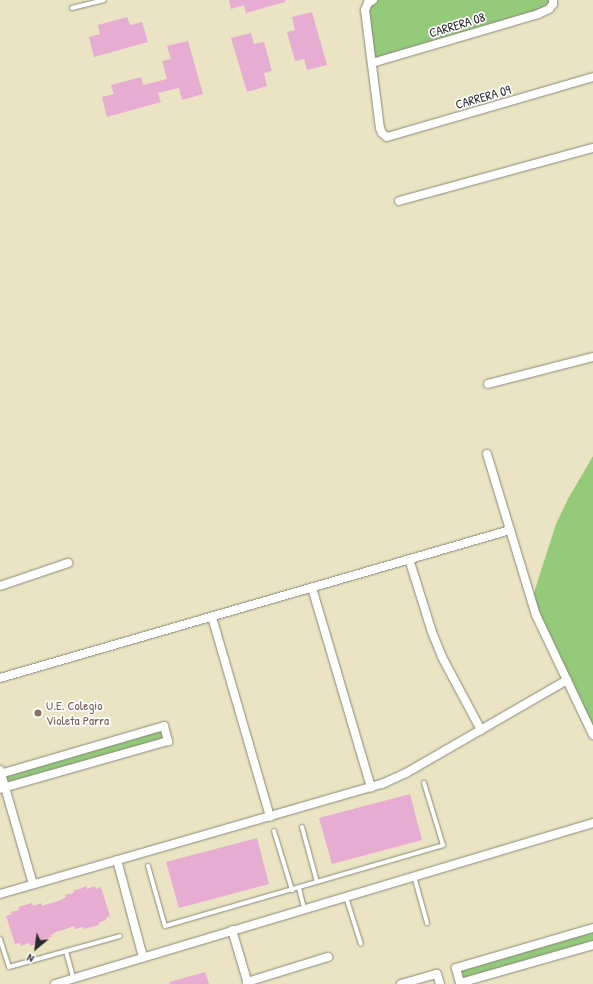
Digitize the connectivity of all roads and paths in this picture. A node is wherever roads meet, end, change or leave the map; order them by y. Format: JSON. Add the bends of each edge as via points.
{"nodes":[{"id":1,"x":104,"y":0,"type":"edge"},
{"id":2,"x":372,"y":0,"type":"edge"},
{"id":3,"x":553,"y":0,"type":"edge"},
{"id":4,"x":72,"y":8,"type":"dead end"},
{"id":5,"x":372,"y":63,"type":"junction"},
{"id":6,"x":593,"y":77,"type":"edge"},
{"id":7,"x":593,"y":148,"type":"edge"},
{"id":8,"x":399,"y":200,"type":"dead end"},
{"id":9,"x":593,"y":357,"type":"edge"},
{"id":10,"x":488,"y":384,"type":"dead end"},
{"id":11,"x":487,"y":454,"type":"dead end"},
{"id":12,"x":510,"y":530,"type":"junction"},
{"id":13,"x":409,"y":559,"type":"junction"},
{"id":14,"x":68,"y":563,"type":"dead end"},
{"id":15,"x":0,"y":586,"type":"edge"},
{"id":16,"x":312,"y":588,"type":"junction"},
{"id":17,"x":212,"y":617,"type":"junction"},
{"id":18,"x":0,"y":678,"type":"edge"},
{"id":19,"x":567,"y":680,"type":"junction"},
{"id":20,"x":481,"y":730,"type":"junction"},
{"id":21,"x":593,"y":735,"type":"edge"},
{"id":22,"x":0,"y":772,"type":"edge"},
{"id":23,"x":424,"y":783,"type":"dead end"},
{"id":24,"x":371,"y":787,"type":"junction"},
{"id":25,"x":3,"y":789,"type":"edge"},
{"id":26,"x":270,"y":817,"type":"junction"},
{"id":27,"x":593,"y":823,"type":"edge"},
{"id":28,"x":302,"y":827,"type":"dead end"},
{"id":29,"x":274,"y":831,"type":"dead end"},
{"id":30,"x":116,"y":860,"type":"junction"},
{"id":31,"x":148,"y":866,"type":"dead end"},
{"id":32,"x":414,"y":876,"type":"junction"},
{"id":33,"x":317,"y":882,"type":"junction"},
{"id":34,"x":33,"y":884,"type":"junction"},
{"id":35,"x":299,"y":888,"type":"junction"},
{"id":36,"x":292,"y":890,"type":"junction"},
{"id":37,"x":0,"y":894,"type":"edge"},
{"id":38,"x":345,"y":896,"type":"junction"},
{"id":39,"x":304,"y":908,"type":"junction"},
{"id":40,"x":427,"y":923,"type":"dead end"},
{"id":41,"x":593,"y":928,"type":"edge"},
{"id":42,"x":232,"y":930,"type":"junction"},
{"id":43,"x":120,"y":936,"type":"dead end"},
{"id":44,"x":0,"y":940,"type":"edge"},
{"id":45,"x":361,"y":944,"type":"dead end"},
{"id":46,"x":593,"y":945,"type":"edge"},
{"id":47,"x":66,"y":950,"type":"junction"},
{"id":48,"x":143,"y":957,"type":"junction"},
{"id":49,"x":328,"y":957,"type":"dead end"},
{"id":50,"x":73,"y":978,"type":"junction"},
{"id":51,"x":247,"y":983,"type":"edge"},
{"id":52,"x":58,"y":984,"type":"edge"},
{"id":53,"x":401,"y":984,"type":"edge"},
{"id":54,"x":440,"y":984,"type":"edge"}],
"edges":[{"from":1,"to":4,"type":"lane"},
{"from":2,"to":5,"type":"street","via":[[365,10]]},
{"from":3,"to":5,"type":"street","name":"CARRERA 08","via":[[549,9]]},
{"from":5,"to":6,"type":"street","name":"CARRERA 09","via":[[382,133],[390,137]]},
{"from":7,"to":8,"type":"street"},
{"from":9,"to":10,"type":"street"},
{"from":11,"to":12,"type":"street"},
{"from":12,"to":13,"type":"street"},
{"from":12,"to":19,"type":"street","via":[[536,615]]},
{"from":13,"to":16,"type":"street"},
{"from":13,"to":20,"type":"street","via":[[442,657]]},
{"from":14,"to":15,"type":"street"},
{"from":16,"to":17,"type":"street"},
{"from":16,"to":24,"type":"street"},
{"from":17,"to":18,"type":"street"},
{"from":17,"to":26,"type":"street"},
{"from":19,"to":20,"type":"street"},
{"from":19,"to":21,"type":"street"},
{"from":20,"to":24,"type":"street","via":[[406,773]]},
{"from":22,"to":25,"type":"street"},
{"from":22,"to":25,"type":"street","via":[[164,726],[168,741]]},
{"from":23,"to":33,"type":"lane","via":[[443,845]]},
{"from":24,"to":26,"type":"street"},
{"from":25,"to":34,"type":"street"},
{"from":26,"to":30,"type":"street"},
{"from":27,"to":32,"type":"street"},
{"from":28,"to":33,"type":"lane"},
{"from":29,"to":36,"type":"lane"},
{"from":30,"to":34,"type":"street"},
{"from":30,"to":48,"type":"street"},
{"from":31,"to":36,"type":"lane","via":[[165,926]]},
{"from":32,"to":38,"type":"street"},
{"from":32,"to":40,"type":"lane"},
{"from":33,"to":35,"type":"lane"},
{"from":34,"to":37,"type":"street"},
{"from":35,"to":36,"type":"lane"},
{"from":35,"to":39,"type":"lane"},
{"from":38,"to":39,"type":"street"},
{"from":38,"to":45,"type":"lane"},
{"from":39,"to":42,"type":"street"},
{"from":41,"to":46,"type":"street","via":[[456,968],[460,983]]},
{"from":42,"to":48,"type":"street"},
{"from":42,"to":51,"type":"street"},
{"from":43,"to":47,"type":"lane"},
{"from":44,"to":47,"type":"lane","via":[[9,967]]},
{"from":47,"to":50,"type":"lane"},
{"from":48,"to":50,"type":"street"},
{"from":49,"to":51,"type":"street"},
{"from":50,"to":52,"type":"street"},
{"from":53,"to":54,"type":"street","via":[[437,974]]}]}
